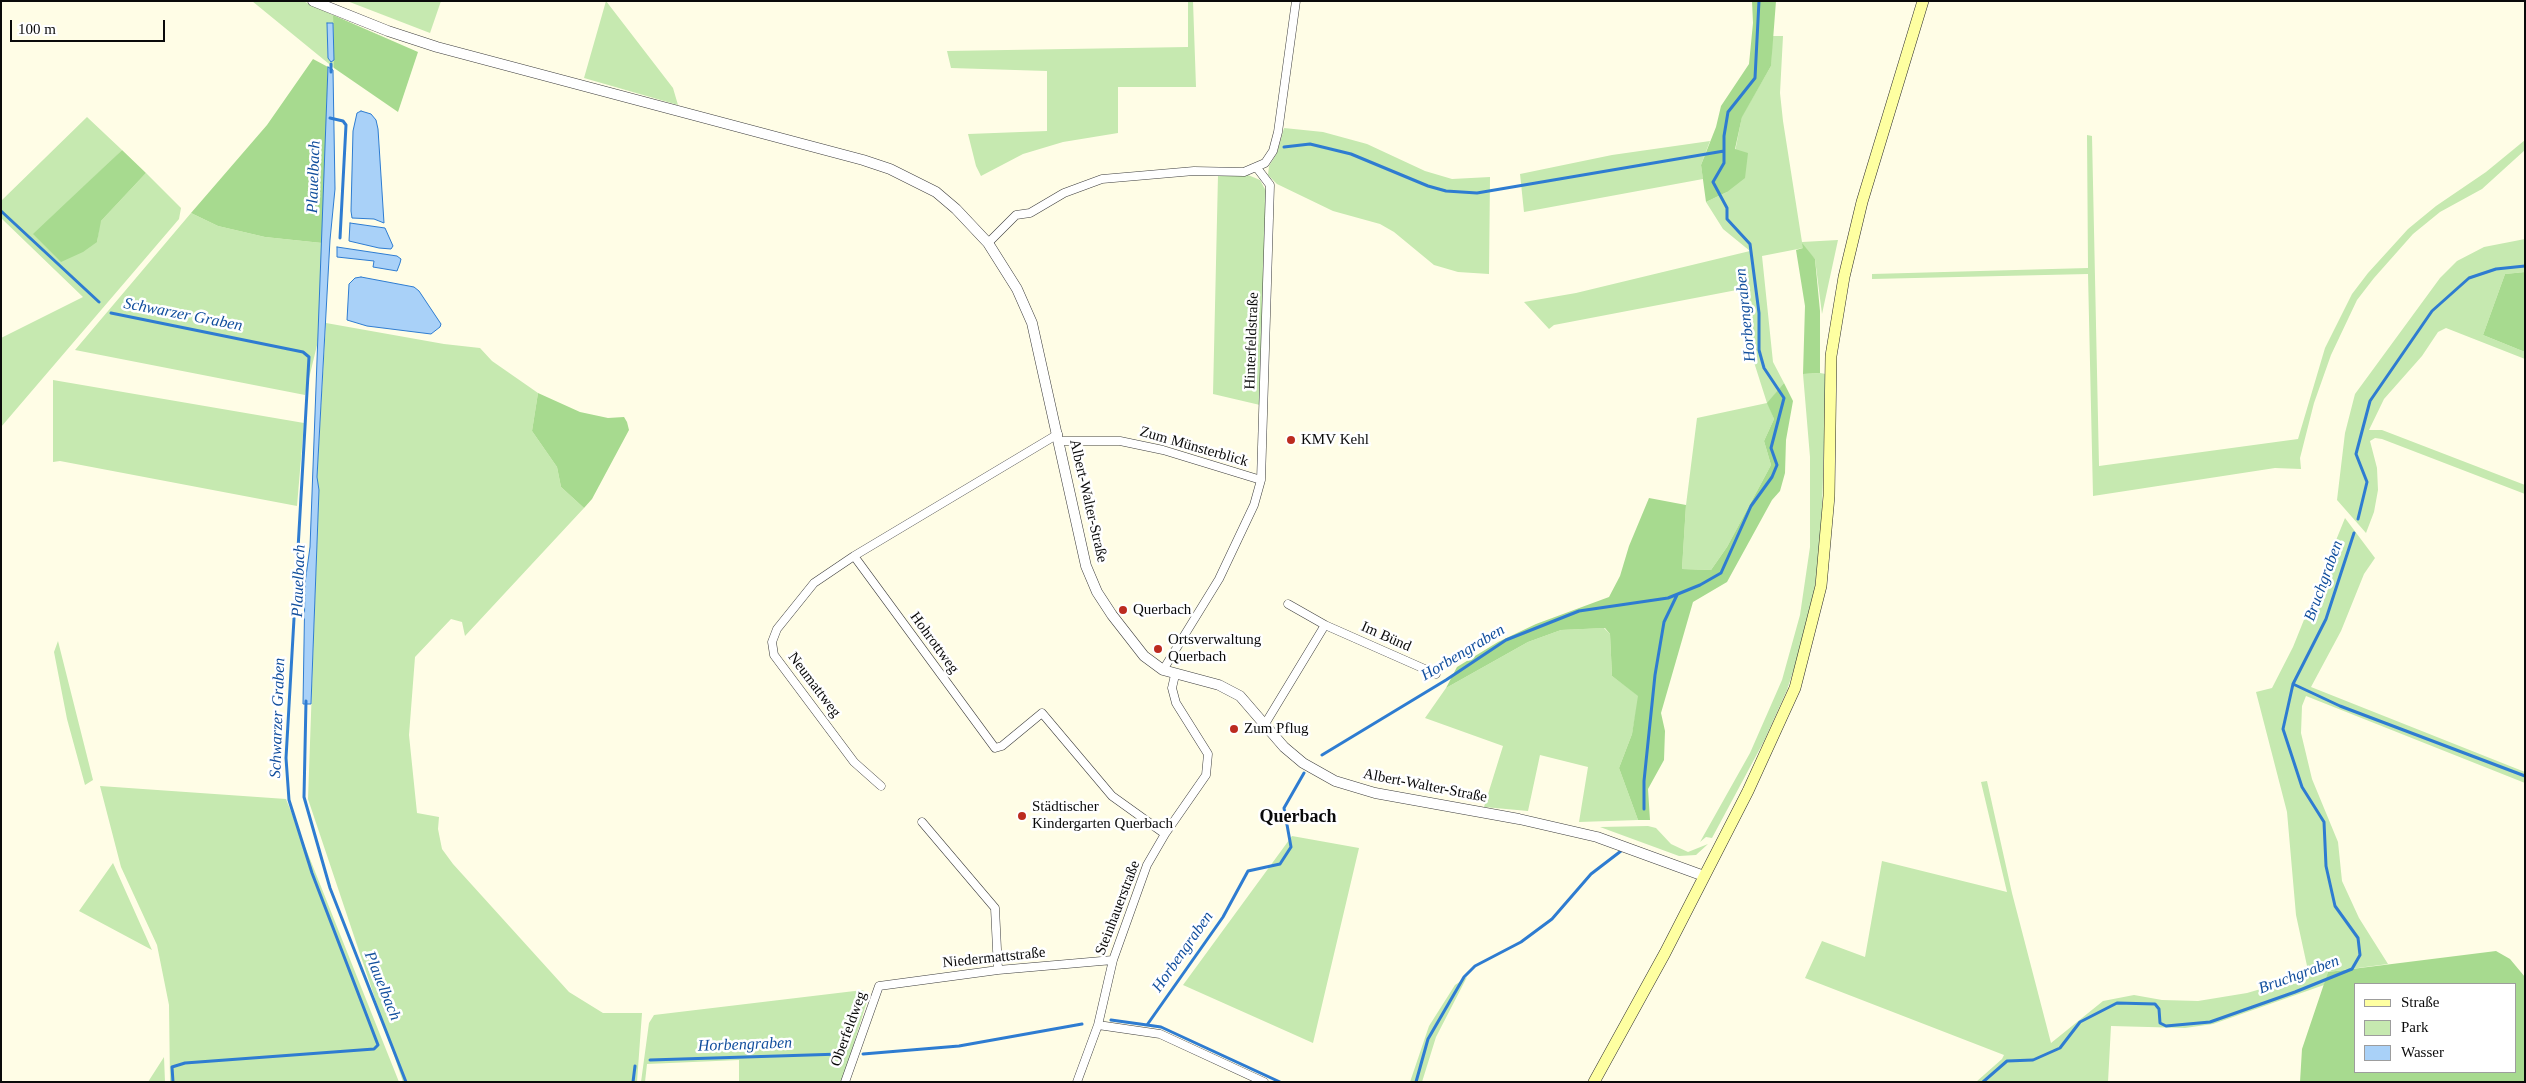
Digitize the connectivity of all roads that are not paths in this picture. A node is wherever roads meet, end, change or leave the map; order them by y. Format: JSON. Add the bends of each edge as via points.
{"nodes":[{"id":1,"x":313,"y":1,"type":"edge"},
{"id":2,"x":1296,"y":1,"type":"edge"},
{"id":3,"x":1923,"y":1,"type":"edge"},
{"id":4,"x":1257,"y":168,"type":"junction"},
{"id":5,"x":988,"y":243,"type":"junction"},
{"id":6,"x":1058,"y":437,"type":"junction"},
{"id":7,"x":1260,"y":480,"type":"junction"},
{"id":8,"x":854,"y":556,"type":"junction"},
{"id":9,"x":1288,"y":604,"type":"dead end"},
{"id":10,"x":1325,"y":624,"type":"junction"},
{"id":11,"x":1163,"y":670,"type":"junction"},
{"id":12,"x":1436,"y":674,"type":"dead end"},
{"id":13,"x":1175,"y":675,"type":"junction"},
{"id":14,"x":1265,"y":724,"type":"junction"},
{"id":15,"x":881,"y":786,"type":"dead end"},
{"id":16,"x":922,"y":822,"type":"dead end"},
{"id":17,"x":1165,"y":834,"type":"junction"},
{"id":18,"x":1704,"y":876,"type":"junction"},
{"id":19,"x":1113,"y":960,"type":"junction"},
{"id":20,"x":998,"y":970,"type":"junction"},
{"id":21,"x":879,"y":986,"type":"joint"},
{"id":22,"x":1098,"y":1025,"type":"junction"},
{"id":23,"x":845,"y":1082,"type":"edge"},
{"id":24,"x":1077,"y":1082,"type":"edge"},
{"id":25,"x":1264,"y":1082,"type":"edge"},
{"id":26,"x":1594,"y":1082,"type":"edge"}],
"edges":[{"from":1,"to":5,"type":"street","name":"Albert-Walter-Straße","via":[[438,47],[881,166],[936,192]]},
{"from":2,"to":4,"type":"street","via":[[1278,132],[1269,158]]},
{"from":3,"to":18,"type":"main road","via":[[1862,202],[1844,277],[1831,356],[1826,544],[1821,586],[1810,633],[1795,688],[1775,735]]},
{"from":4,"to":5,"type":"street","via":[[1244,172],[1194,171],[1102,179],[1064,193],[1030,214],[1016,215]]},
{"from":4,"to":7,"type":"street","name":"Hinterfeldstraße","via":[[1270,185]]},
{"from":5,"to":6,"type":"street","name":"Albert-Walter-Straße","via":[[1017,289],[1032,323]]},
{"from":6,"to":7,"type":"street","name":"Zum Münsterblick","via":[[1120,441],[1163,450]]},
{"from":6,"to":8,"type":"street"},
{"from":6,"to":11,"type":"street","name":"Albert-Walter-Straße","via":[[1082,555],[1094,583],[1132,641],[1144,656]]},
{"from":7,"to":11,"type":"street","name":"Hinterfeldstraße","via":[[1254,505],[1219,579]]},
{"from":8,"to":15,"type":"street","name":"Neumattweg","via":[[814,583],[777,629],[772,642],[774,654],[854,762]]},
{"from":8,"to":17,"type":"street","name":"Hohrottweg","via":[[995,748],[1002,746],[1042,713],[1112,796]]},
{"from":9,"to":10,"type":"street","name":"Im Bünd"},
{"from":10,"to":12,"type":"street","name":"Im Bünd"},
{"from":10,"to":14,"type":"street"},
{"from":11,"to":13,"type":"street","name":"Albert-Walter-Straße"},
{"from":13,"to":14,"type":"street","name":"Albert-Walter-Straße","via":[[1219,685],[1240,696]]},
{"from":13,"to":17,"type":"street","name":"Steinhauerstraße","via":[[1172,688],[1176,703],[1208,754],[1206,775]]},
{"from":14,"to":18,"type":"street","name":"Albert-Walter-Straße","via":[[1303,763],[1336,781],[1375,794],[1590,835]]},
{"from":16,"to":20,"type":"street","via":[[995,908]]},
{"from":17,"to":19,"type":"street","name":"Steinhauerstraße","via":[[1147,865]]},
{"from":18,"to":26,"type":"main road"},
{"from":19,"to":20,"type":"street","name":"Niedermattstraße"},
{"from":19,"to":22,"type":"street","name":"Steinhauerstraße"},
{"from":20,"to":21,"type":"street","name":"Niedermattstraße"},
{"from":21,"to":23,"type":"street","name":"Oberfeldweg"},
{"from":22,"to":24,"type":"street","name":"Steinhauerstraße"},
{"from":22,"to":25,"type":"street","via":[[1160,1034]]}]}
